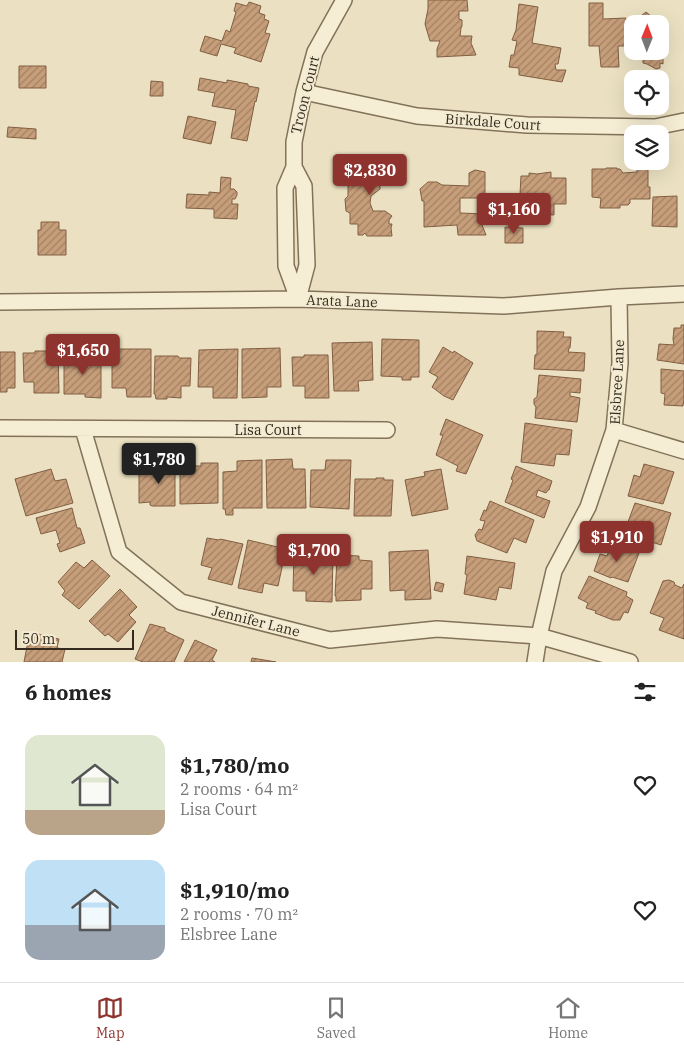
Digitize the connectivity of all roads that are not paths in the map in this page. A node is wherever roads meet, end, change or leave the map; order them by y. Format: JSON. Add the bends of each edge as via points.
{"nodes":[{"id":1,"x":344,"y":0,"type":"edge"},
{"id":2,"x":304,"y":92,"type":"junction"},
{"id":3,"x":684,"y":121,"type":"edge"},
{"id":4,"x":294,"y":167,"type":"junction"},
{"id":5,"x":684,"y":294,"type":"edge"},
{"id":6,"x":619,"y":297,"type":"junction"},
{"id":7,"x":298,"y":299,"type":"junction"},
{"id":8,"x":0,"y":302,"type":"edge"},
{"id":9,"x":0,"y":428,"type":"edge"},
{"id":10,"x":83,"y":429,"type":"junction"},
{"id":11,"x":387,"y":430,"type":"dead end"},
{"id":12,"x":614,"y":430,"type":"junction"},
{"id":13,"x":684,"y":452,"type":"edge"},
{"id":14,"x":539,"y":636,"type":"junction"},
{"id":15,"x":535,"y":662,"type":"edge"},
{"id":16,"x":630,"y":662,"type":"edge"}],
"edges":[{"from":1,"to":2,"type":"street","name":"Troon Court","via":[[315,52]]},
{"from":2,"to":3,"type":"street","name":"Birkdale Court","via":[[416,116],[527,125],[654,128]]},
{"from":2,"to":4,"type":"street","name":"Troon Court","via":[[294,142]]},
{"from":4,"to":7,"type":"street","name":"Troon Court","via":[[304,186],[307,255]]},
{"from":4,"to":7,"type":"street","name":"Troon Court","via":[[285,188],[286,266]]},
{"from":5,"to":6,"type":"street","name":"Arata Lane"},
{"from":6,"to":7,"type":"street","name":"Arata Lane","via":[[504,306]]},
{"from":6,"to":12,"type":"street","name":"Elsbree Lane","via":[[620,363]]},
{"from":7,"to":8,"type":"street","name":"Arata Lane"},
{"from":9,"to":10,"type":"street","name":"Lisa Court"},
{"from":10,"to":11,"type":"street","name":"Lisa Court"},
{"from":10,"to":14,"type":"street","name":"Jennifer Lane","via":[[119,552],[181,602],[330,640],[437,629]]},
{"from":12,"to":13,"type":"street"},
{"from":12,"to":14,"type":"street","name":"Elsbree Lane","via":[[588,507],[554,571]]},
{"from":14,"to":15,"type":"street","name":"Elsbree Lane"},
{"from":14,"to":16,"type":"street","name":"Jennifer Lane"}]}
